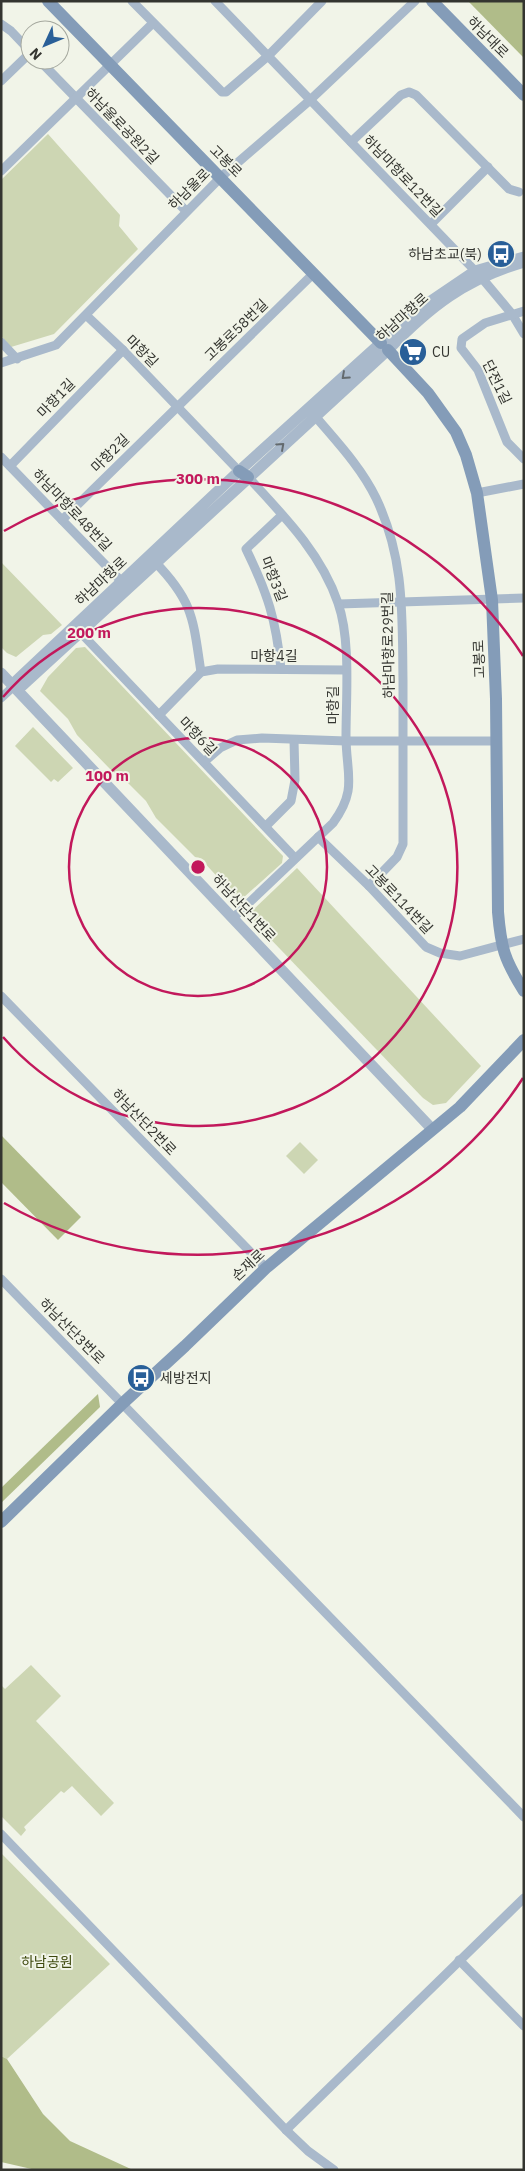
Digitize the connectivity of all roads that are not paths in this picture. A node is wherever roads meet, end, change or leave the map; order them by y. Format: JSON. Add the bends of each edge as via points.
{"nodes":[{"id":1,"x":48,"y":1,"type":"edge"},
{"id":2,"x":132,"y":1,"type":"edge"},
{"id":3,"x":215,"y":1,"type":"edge"},
{"id":4,"x":322,"y":1,"type":"edge"},
{"id":5,"x":415,"y":1,"type":"edge"},
{"id":6,"x":432,"y":1,"type":"edge"},
{"id":7,"x":153,"y":23,"type":"junction"},
{"id":8,"x":1,"y":24,"type":"edge"},
{"id":9,"x":20,"y":41,"type":"edge"},
{"id":10,"x":268,"y":56,"type":"junction"},
{"id":11,"x":20,"y":62,"type":"edge"},
{"id":12,"x":110,"y":66,"type":"junction"},
{"id":13,"x":49,"y":70,"type":"edge"},
{"id":14,"x":1,"y":81,"type":"edge"},
{"id":15,"x":524,"y":94,"type":"edge"},
{"id":16,"x":76,"y":98,"type":"junction"},
{"id":17,"x":309,"y":101,"type":"junction"},
{"id":18,"x":351,"y":142,"type":"junction"},
{"id":19,"x":488,"y":167,"type":"junction"},
{"id":20,"x":1,"y":171,"type":"edge"},
{"id":21,"x":221,"y":177,"type":"junction"},
{"id":22,"x":519,"y":192,"type":"dead end"},
{"id":23,"x":186,"y":211,"type":"junction"},
{"id":24,"x":431,"y":224,"type":"junction"},
{"id":25,"x":524,"y":257,"type":"edge"},
{"id":26,"x":524,"y":262,"type":"edge"},
{"id":27,"x":314,"y":273,"type":"junction"},
{"id":28,"x":478,"y":274,"type":"junction"},
{"id":29,"x":524,"y":311,"type":"edge"},
{"id":30,"x":512,"y":314,"type":"junction"},
{"id":31,"x":87,"y":316,"type":"junction"},
{"id":32,"x":524,"y":334,"type":"edge"},
{"id":33,"x":1,"y":342,"type":"edge"},
{"id":34,"x":384,"y":346,"type":"junction"},
{"id":35,"x":123,"y":350,"type":"junction"},
{"id":36,"x":16,"y":359,"type":"junction"},
{"id":37,"x":1,"y":363,"type":"edge"},
{"id":38,"x":178,"y":406,"type":"junction"},
{"id":39,"x":315,"y":416,"type":"junction"},
{"id":40,"x":1,"y":457,"type":"edge"},
{"id":41,"x":524,"y":459,"type":"edge"},
{"id":42,"x":10,"y":466,"type":"junction"},
{"id":43,"x":244,"y":474,"type":"junction"},
{"id":44,"x":524,"y":484,"type":"edge"},
{"id":45,"x":476,"y":493,"type":"junction"},
{"id":46,"x":282,"y":514,"type":"junction"},
{"id":47,"x":62,"y":520,"type":"junction"},
{"id":48,"x":155,"y":562,"type":"junction"},
{"id":49,"x":122,"y":582,"type":"junction"},
{"id":50,"x":524,"y":598,"type":"edge"},
{"id":51,"x":492,"y":600,"type":"junction"},
{"id":52,"x":402,"y":602,"type":"junction"},
{"id":53,"x":339,"y":604,"type":"junction"},
{"id":54,"x":80,"y":632,"type":"junction"},
{"id":55,"x":281,"y":669,"type":"junction"},
{"id":56,"x":346,"y":670,"type":"junction"},
{"id":57,"x":201,"y":672,"type":"junction"},
{"id":58,"x":1,"y":673,"type":"edge"},
{"id":59,"x":14,"y":686,"type":"junction"},
{"id":60,"x":1,"y":698,"type":"edge"},
{"id":61,"x":159,"y":715,"type":"junction"},
{"id":62,"x":294,"y":740,"type":"junction"},
{"id":63,"x":346,"y":741,"type":"junction"},
{"id":64,"x":496,"y":741,"type":"junction"},
{"id":65,"x":403,"y":742,"type":"junction"},
{"id":66,"x":204,"y":762,"type":"junction"},
{"id":67,"x":266,"y":826,"type":"junction"},
{"id":68,"x":318,"y":837,"type":"junction"},
{"id":69,"x":295,"y":858,"type":"junction"},
{"id":70,"x":369,"y":886,"type":"junction"},
{"id":71,"x":233,"y":918,"type":"junction"},
{"id":72,"x":524,"y":940,"type":"edge"},
{"id":73,"x":501,"y":945,"type":"junction"},
{"id":74,"x":524,"y":991,"type":"edge"},
{"id":75,"x":1,"y":996,"type":"edge"},
{"id":76,"x":524,"y":1040,"type":"edge"},
{"id":77,"x":432,"y":1129,"type":"junction"},
{"id":78,"x":266,"y":1268,"type":"junction"},
{"id":79,"x":1,"y":1279,"type":"edge"},
{"id":80,"x":123,"y":1402,"type":"junction"},
{"id":81,"x":1,"y":1522,"type":"edge"},
{"id":82,"x":524,"y":1817,"type":"edge"},
{"id":83,"x":1,"y":1834,"type":"edge"},
{"id":84,"x":524,"y":1898,"type":"edge"},
{"id":85,"x":459,"y":1960,"type":"junction"},
{"id":86,"x":524,"y":2026,"type":"edge"},
{"id":87,"x":286,"y":2130,"type":"junction"},
{"id":88,"x":334,"y":2170,"type":"edge"}],
"edges":[{"from":1,"to":12,"type":"main road","name":"고봉로"},
{"from":2,"to":7,"type":"street"},
{"from":3,"to":10,"type":"street","name":"하남마항로12번길"},
{"from":4,"to":10,"type":"street"},
{"from":5,"to":17,"type":"street","name":"하남울로"},
{"from":6,"to":15,"type":"main road","name":"하남대로"},
{"from":7,"to":10,"type":"street","via":[[222,92],[230,90]]},
{"from":7,"to":12,"type":"street"},
{"from":8,"to":9,"type":"street"},
{"from":10,"to":17,"type":"street","name":"하남마항로12번길"},
{"from":11,"to":14,"type":"street"},
{"from":12,"to":16,"type":"street"},
{"from":12,"to":21,"type":"main road","name":"고봉로"},
{"from":13,"to":16,"type":"street","name":"하남울로공원2길"},
{"from":16,"to":20,"type":"street"},
{"from":16,"to":23,"type":"street","name":"하남울로공원2길"},
{"from":17,"to":18,"type":"street","name":"하남마항로12번길"},
{"from":17,"to":21,"type":"street","name":"하남울로"},
{"from":18,"to":19,"type":"street","via":[[408,92],[416,95]]},
{"from":18,"to":24,"type":"street","name":"하남마항로12번길"},
{"from":19,"to":22,"type":"street","via":[[509,189]]},
{"from":19,"to":24,"type":"street"},
{"from":21,"to":23,"type":"street","name":"하남울로"},
{"from":21,"to":27,"type":"main road","name":"고봉로"},
{"from":23,"to":31,"type":"street","name":"하남울로"},
{"from":24,"to":28,"type":"street","name":"하남마항로12번길"},
{"from":25,"to":28,"type":"street","name":"하남마항로"},
{"from":26,"to":28,"type":"street","name":"하남마항로"},
{"from":27,"to":34,"type":"main road","name":"고봉로"},
{"from":27,"to":38,"type":"street","name":"고봉로58번길"},
{"from":28,"to":30,"type":"street","name":"하남마항로12번길"},
{"from":28,"to":34,"type":"street","name":"하남마항로","via":[[427,302]]},
{"from":29,"to":30,"type":"street","name":"단전1길"},
{"from":30,"to":32,"type":"street","name":"하남마항로12번길"},
{"from":30,"to":41,"type":"street","name":"단전1길","via":[[485,323],[462,339],[461,348],[478,370],[507,442]]},
{"from":31,"to":35,"type":"street","name":"마항길"},
{"from":31,"to":36,"type":"street","name":"하남울로","via":[[56,345]]},
{"from":33,"to":36,"type":"street"},
{"from":34,"to":39,"type":"street","name":"하남마항로"},
{"from":34,"to":43,"type":"street","name":"하남마항로","one_way":true},
{"from":34,"to":45,"type":"main road","name":"고봉로","via":[[428,393],[456,432],[466,454]]},
{"from":35,"to":38,"type":"street","name":"마항길"},
{"from":35,"to":42,"type":"street","name":"마항1길"},
{"from":36,"to":37,"type":"street","name":"하남울로"},
{"from":38,"to":43,"type":"street","name":"마항길"},
{"from":38,"to":47,"type":"street","name":"마항2길"},
{"from":43,"to":39,"type":"street","name":"하남마항로","one_way":true},
{"from":39,"to":52,"type":"street","name":"하남마항로29번길","via":[[358,467],[376,498],[392,541]]},
{"from":40,"to":42,"type":"street","name":"하남마항로48번길"},
{"from":42,"to":47,"type":"street","name":"하남마항로48번길"},
{"from":43,"to":46,"type":"street","name":"마항길"},
{"from":43,"to":48,"type":"street","name":"하남마항로"},
{"from":43,"to":49,"type":"street","name":"하남마항로"},
{"from":44,"to":45,"type":"street"},
{"from":45,"to":51,"type":"main road","name":"고봉로"},
{"from":46,"to":53,"type":"street","name":"마항길","via":[[309,547]]},
{"from":46,"to":55,"type":"street","name":"마항3길","via":[[246,550],[271,605]]},
{"from":47,"to":49,"type":"street","name":"하남마항로48번길"},
{"from":48,"to":54,"type":"street","name":"하남마항로"},
{"from":48,"to":57,"type":"street","via":[[174,581],[192,614]]},
{"from":49,"to":59,"type":"street","name":"하남마항로"},
{"from":50,"to":51,"type":"street"},
{"from":51,"to":52,"type":"street"},
{"from":51,"to":64,"type":"main road","name":"고봉로"},
{"from":52,"to":53,"type":"street"},
{"from":52,"to":65,"type":"street","name":"하남마항로29번길"},
{"from":53,"to":56,"type":"street","name":"마항길","via":[[346,643]]},
{"from":54,"to":59,"type":"street","name":"하남마항로","via":[[22,686]]},
{"from":54,"to":61,"type":"street","name":"마항6길"},
{"from":55,"to":56,"type":"street","name":"마항4길"},
{"from":55,"to":57,"type":"street","name":"마항4길"},
{"from":56,"to":63,"type":"street","name":"마항길"},
{"from":57,"to":61,"type":"street"},
{"from":58,"to":59,"type":"street","name":"하남산단1번로"},
{"from":59,"to":60,"type":"street"},
{"from":59,"to":71,"type":"street","name":"하남산단1번로"},
{"from":61,"to":66,"type":"street","name":"마항6길"},
{"from":62,"to":63,"type":"street"},
{"from":62,"to":66,"type":"street","via":[[237,740],[220,748]]},
{"from":62,"to":67,"type":"street","via":[[295,780],[291,801]]},
{"from":63,"to":65,"type":"street"},
{"from":63,"to":68,"type":"street","name":"마항길","via":[[350,789],[343,809]]},
{"from":64,"to":65,"type":"street"},
{"from":64,"to":73,"type":"main road","name":"고봉로"},
{"from":65,"to":70,"type":"street","name":"하남마항로29번길","via":[[403,844],[397,857]]},
{"from":66,"to":67,"type":"street","name":"마항6길"},
{"from":67,"to":69,"type":"street","name":"마항6길"},
{"from":68,"to":69,"type":"street","name":"마항길"},
{"from":68,"to":70,"type":"street","name":"고봉로114번길"},
{"from":69,"to":71,"type":"street","name":"마항길"},
{"from":70,"to":73,"type":"street","name":"고봉로114번길","via":[[426,947],[460,956]]},
{"from":71,"to":77,"type":"street","name":"하남산단1번로"},
{"from":72,"to":73,"type":"street","name":"고봉로114번길"},
{"from":73,"to":74,"type":"main road","name":"고봉로"},
{"from":75,"to":78,"type":"street","name":"하남산단2번로"},
{"from":76,"to":77,"type":"main road","name":"손재로","via":[[460,1107]]},
{"from":77,"to":78,"type":"main road","name":"손재로"},
{"from":78,"to":80,"type":"main road","name":"손재로"},
{"from":79,"to":80,"type":"street","name":"하남산단3번로"},
{"from":80,"to":81,"type":"main road","name":"손재로"},
{"from":80,"to":82,"type":"street","name":"하남산단3번로"},
{"from":83,"to":87,"type":"street"},
{"from":84,"to":85,"type":"street"},
{"from":85,"to":86,"type":"street"},
{"from":85,"to":87,"type":"street"},
{"from":87,"to":88,"type":"street"}]}
